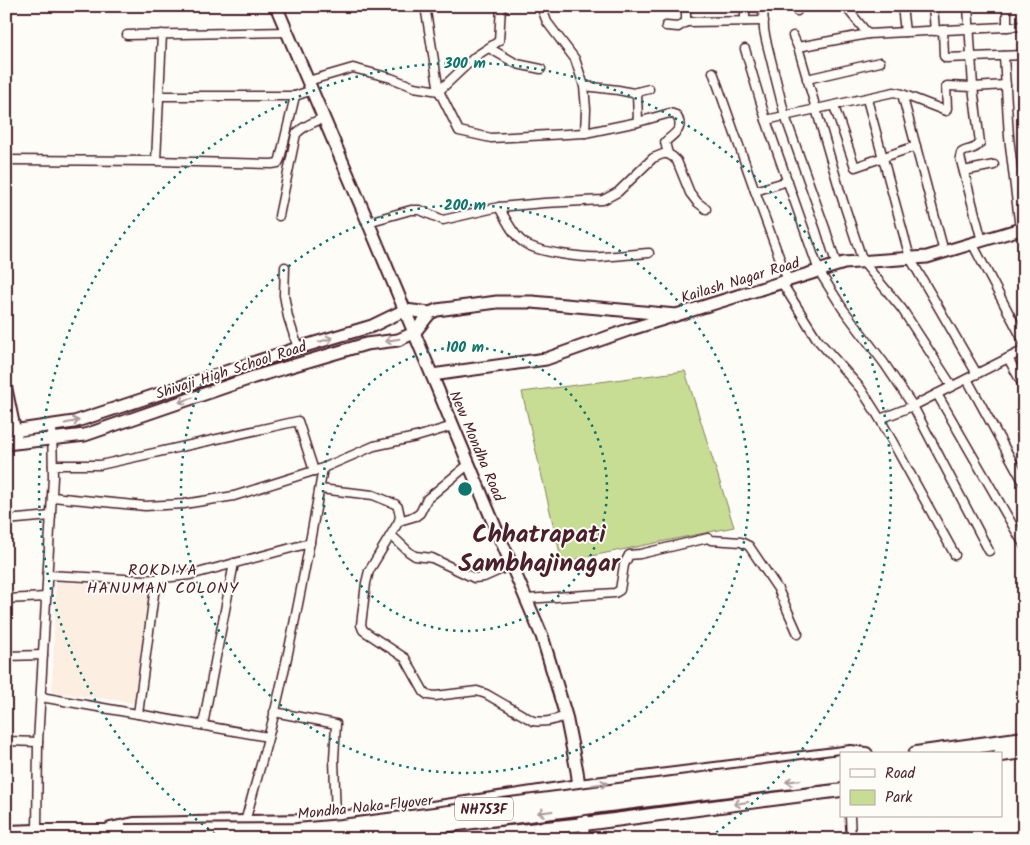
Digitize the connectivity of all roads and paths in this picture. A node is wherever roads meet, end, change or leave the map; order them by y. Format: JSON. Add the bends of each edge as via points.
{"nodes":[{"id":1,"x":276,"y":6,"type":"edge"},
{"id":2,"x":425,"y":6,"type":"edge"},
{"id":3,"x":501,"y":6,"type":"edge"},
{"id":4,"x":541,"y":6,"type":"edge"},
{"id":5,"x":686,"y":6,"type":"edge"},
{"id":6,"x":745,"y":6,"type":"edge"},
{"id":7,"x":763,"y":6,"type":"edge"},
{"id":8,"x":845,"y":6,"type":"edge"},
{"id":9,"x":902,"y":6,"type":"edge"},
{"id":10,"x":933,"y":6,"type":"edge"},
{"id":11,"x":968,"y":6,"type":"edge"},
{"id":12,"x":1007,"y":6,"type":"edge"},
{"id":13,"x":764,"y":20,"type":"junction"},
{"id":14,"x":746,"y":21,"type":"junction"},
{"id":15,"x":686,"y":22,"type":"junction"},
{"id":16,"x":666,"y":26,"type":"dead end"},
{"id":17,"x":1007,"y":26,"type":"junction"},
{"id":18,"x":1024,"y":26,"type":"edge"},
{"id":19,"x":970,"y":29,"type":"junction"},
{"id":20,"x":939,"y":31,"type":"junction"},
{"id":21,"x":287,"y":32,"type":"junction"},
{"id":22,"x":905,"y":32,"type":"junction"},
{"id":23,"x":127,"y":34,"type":"dead end"},
{"id":24,"x":162,"y":34,"type":"junction"},
{"id":25,"x":868,"y":34,"type":"junction"},
{"id":26,"x":793,"y":36,"type":"dead end"},
{"id":27,"x":798,"y":47,"type":"junction"},
{"id":28,"x":489,"y":48,"type":"junction"},
{"id":29,"x":745,"y":49,"type":"dead end"},
{"id":30,"x":1004,"y":56,"type":"junction"},
{"id":31,"x":1024,"y":56,"type":"edge"},
{"id":32,"x":971,"y":58,"type":"junction"},
{"id":33,"x":880,"y":62,"type":"dead end"},
{"id":34,"x":541,"y":69,"type":"dead end"},
{"id":35,"x":713,"y":72,"type":"dead end"},
{"id":36,"x":807,"y":78,"type":"junction"},
{"id":37,"x":1006,"y":85,"type":"junction"},
{"id":38,"x":310,"y":86,"type":"junction"},
{"id":39,"x":584,"y":86,"type":"junction"},
{"id":40,"x":973,"y":87,"type":"junction"},
{"id":41,"x":650,"y":89,"type":"dead end"},
{"id":42,"x":439,"y":91,"type":"junction"},
{"id":43,"x":637,"y":92,"type":"junction"},
{"id":44,"x":902,"y":94,"type":"junction"},
{"id":45,"x":159,"y":96,"type":"junction"},
{"id":46,"x":295,"y":96,"type":"junction"},
{"id":47,"x":867,"y":99,"type":"junction"},
{"id":48,"x":834,"y":106,"type":"junction"},
{"id":49,"x":816,"y":110,"type":"junction"},
{"id":50,"x":785,"y":116,"type":"junction"},
{"id":51,"x":324,"y":118,"type":"junction"},
{"id":52,"x":766,"y":120,"type":"junction"},
{"id":53,"x":638,"y":122,"type":"junction"},
{"id":54,"x":585,"y":133,"type":"junction"},
{"id":55,"x":916,"y":146,"type":"junction"},
{"id":56,"x":668,"y":154,"type":"junction"},
{"id":57,"x":883,"y":158,"type":"junction"},
{"id":58,"x":6,"y":160,"type":"edge"},
{"id":59,"x":156,"y":161,"type":"junction"},
{"id":60,"x":994,"y":165,"type":"dead end"},
{"id":61,"x":964,"y":171,"type":"junction"},
{"id":62,"x":788,"y":181,"type":"junction"},
{"id":63,"x":755,"y":192,"type":"junction"},
{"id":64,"x":499,"y":207,"type":"junction"},
{"id":65,"x":706,"y":209,"type":"dead end"},
{"id":66,"x":279,"y":216,"type":"dead end"},
{"id":67,"x":368,"y":222,"type":"junction"},
{"id":68,"x":1022,"y":229,"type":"edge"},
{"id":69,"x":977,"y":242,"type":"junction"},
{"id":70,"x":944,"y":252,"type":"junction"},
{"id":71,"x":649,"y":253,"type":"dead end"},
{"id":72,"x":910,"y":258,"type":"junction"},
{"id":73,"x":863,"y":262,"type":"junction"},
{"id":74,"x":837,"y":266,"type":"junction"},
{"id":75,"x":285,"y":267,"type":"dead end"},
{"id":76,"x":820,"y":271,"type":"junction"},
{"id":77,"x":785,"y":282,"type":"junction"},
{"id":78,"x":405,"y":310,"type":"junction"},
{"id":79,"x":430,"y":313,"type":"junction"},
{"id":80,"x":676,"y":316,"type":"junction"},
{"id":81,"x":414,"y":333,"type":"junction"},
{"id":82,"x":1024,"y":342,"type":"edge"},
{"id":83,"x":298,"y":348,"type":"junction"},
{"id":84,"x":1024,"y":350,"type":"edge"},
{"id":85,"x":1008,"y":358,"type":"junction"},
{"id":86,"x":977,"y":374,"type":"junction"},
{"id":87,"x":432,"y":375,"type":"junction"},
{"id":88,"x":967,"y":379,"type":"junction"},
{"id":89,"x":952,"y":386,"type":"junction"},
{"id":90,"x":1024,"y":387,"type":"edge"},
{"id":91,"x":6,"y":389,"type":"edge"},
{"id":92,"x":937,"y":394,"type":"junction"},
{"id":93,"x":913,"y":406,"type":"junction"},
{"id":94,"x":880,"y":418,"type":"junction"},
{"id":95,"x":52,"y":425,"type":"junction"},
{"id":96,"x":453,"y":426,"type":"junction"},
{"id":97,"x":10,"y":438,"type":"edge"},
{"id":98,"x":52,"y":439,"type":"junction"},
{"id":99,"x":469,"y":464,"type":"junction"},
{"id":100,"x":53,"y":465,"type":"junction"},
{"id":101,"x":323,"y":468,"type":"junction"},
{"id":102,"x":314,"y":471,"type":"junction"},
{"id":103,"x":1024,"y":483,"type":"edge"},
{"id":104,"x":320,"y":489,"type":"junction"},
{"id":105,"x":52,"y":497,"type":"junction"},
{"id":106,"x":51,"y":516,"type":"junction"},
{"id":107,"x":6,"y":520,"type":"edge"},
{"id":108,"x":399,"y":521,"type":"junction"},
{"id":109,"x":392,"y":535,"type":"junction"},
{"id":110,"x":310,"y":543,"type":"junction"},
{"id":111,"x":1024,"y":545,"type":"edge"},
{"id":112,"x":989,"y":551,"type":"dead end"},
{"id":113,"x":955,"y":555,"type":"dead end"},
{"id":114,"x":234,"y":563,"type":"junction"},
{"id":115,"x":511,"y":565,"type":"junction"},
{"id":116,"x":47,"y":574,"type":"junction"},
{"id":117,"x":156,"y":579,"type":"junction"},
{"id":118,"x":46,"y":597,"type":"junction"},
{"id":119,"x":6,"y":598,"type":"edge"},
{"id":120,"x":526,"y":599,"type":"junction"},
{"id":121,"x":798,"y":634,"type":"dead end"},
{"id":122,"x":43,"y":655,"type":"junction"},
{"id":123,"x":6,"y":656,"type":"edge"},
{"id":124,"x":40,"y":697,"type":"junction"},
{"id":125,"x":274,"y":712,"type":"junction"},
{"id":126,"x":138,"y":714,"type":"junction"},
{"id":127,"x":566,"y":716,"type":"junction"},
{"id":128,"x":203,"y":725,"type":"junction"},
{"id":129,"x":268,"y":737,"type":"junction"},
{"id":130,"x":1024,"y":739,"type":"edge"},
{"id":131,"x":6,"y":741,"type":"edge"},
{"id":132,"x":38,"y":742,"type":"junction"},
{"id":133,"x":1024,"y":751,"type":"edge"},
{"id":134,"x":930,"y":752,"type":"edge"},
{"id":135,"x":840,"y":754,"type":"edge"},
{"id":136,"x":1002,"y":754,"type":"edge"},
{"id":137,"x":840,"y":762,"type":"edge"},
{"id":138,"x":840,"y":775,"type":"edge"},
{"id":139,"x":580,"y":786,"type":"junction"},
{"id":140,"x":840,"y":790,"type":"edge"},
{"id":141,"x":336,"y":818,"type":"junction"},
{"id":142,"x":850,"y":818,"type":"edge"},
{"id":143,"x":245,"y":822,"type":"junction"},
{"id":144,"x":584,"y":824,"type":"junction"},
{"id":145,"x":37,"y":832,"type":"junction"},
{"id":146,"x":100,"y":832,"type":"junction"},
{"id":147,"x":6,"y":833,"type":"edge"},
{"id":148,"x":330,"y":839,"type":"edge"},
{"id":149,"x":445,"y":839,"type":"edge"},
{"id":150,"x":585,"y":839,"type":"edge"},
{"id":151,"x":851,"y":839,"type":"edge"}],
"edges":[{"from":1,"to":21,"type":"street"},
{"from":2,"to":42,"type":"street"},
{"from":3,"to":28,"type":"street","via":[[499,42]]},
{"from":4,"to":39,"type":"street","via":[[547,22],[575,59]]},
{"from":5,"to":15,"type":"street"},
{"from":6,"to":14,"type":"street"},
{"from":7,"to":13,"type":"street"},
{"from":8,"to":25,"type":"street"},
{"from":9,"to":22,"type":"street"},
{"from":10,"to":20,"type":"street"},
{"from":11,"to":19,"type":"street"},
{"from":12,"to":17,"type":"street"},
{"from":13,"to":14,"type":"street"},
{"from":13,"to":50,"type":"street"},
{"from":14,"to":15,"type":"street"},
{"from":15,"to":16,"type":"street","via":[[678,27]]},
{"from":17,"to":18,"type":"street"},
{"from":17,"to":19,"type":"street"},
{"from":19,"to":20,"type":"street"},
{"from":19,"to":32,"type":"street"},
{"from":20,"to":22,"type":"street"},
{"from":20,"to":32,"type":"street","via":[[945,57]]},
{"from":21,"to":24,"type":"street"},
{"from":21,"to":38,"type":"street"},
{"from":22,"to":25,"type":"street"},
{"from":23,"to":24,"type":"street"},
{"from":24,"to":45,"type":"street"},
{"from":25,"to":27,"type":"street"},
{"from":26,"to":27,"type":"street"},
{"from":27,"to":36,"type":"street"},
{"from":28,"to":34,"type":"street","via":[[518,64]]},
{"from":28,"to":42,"type":"street"},
{"from":29,"to":52,"type":"street"},
{"from":30,"to":31,"type":"street"},
{"from":30,"to":32,"type":"street"},
{"from":30,"to":37,"type":"street"},
{"from":32,"to":40,"type":"street"},
{"from":33,"to":36,"type":"street"},
{"from":35,"to":63,"type":"street"},
{"from":36,"to":49,"type":"street"},
{"from":37,"to":40,"type":"street"},
{"from":37,"to":68,"type":"street","via":[[1009,138]]},
{"from":38,"to":42,"type":"street","via":[[353,68],[414,87]]},
{"from":38,"to":46,"type":"street"},
{"from":38,"to":51,"type":"street"},
{"from":39,"to":43,"type":"street"},
{"from":39,"to":54,"type":"street"},
{"from":40,"to":44,"type":"street","via":[[947,86],[946,111]]},
{"from":40,"to":61,"type":"street","via":[[980,143],[974,149],[961,152]]},
{"from":41,"to":43,"type":"street"},
{"from":42,"to":54,"type":"street","via":[[459,131],[492,138]]},
{"from":43,"to":53,"type":"street"},
{"from":44,"to":47,"type":"street","via":[[894,92]]},
{"from":44,"to":55,"type":"street"},
{"from":45,"to":46,"type":"street"},
{"from":45,"to":59,"type":"street"},
{"from":46,"to":59,"type":"street","via":[[278,163]]},
{"from":47,"to":48,"type":"street"},
{"from":47,"to":57,"type":"street"},
{"from":48,"to":49,"type":"street"},
{"from":48,"to":57,"type":"street","via":[[855,167]]},
{"from":49,"to":50,"type":"street"},
{"from":49,"to":73,"type":"street"},
{"from":50,"to":52,"type":"street"},
{"from":50,"to":74,"type":"street"},
{"from":51,"to":66,"type":"street","via":[[296,134]]},
{"from":51,"to":67,"type":"street"},
{"from":52,"to":62,"type":"street"},
{"from":53,"to":54,"type":"street"},
{"from":53,"to":56,"type":"street","via":[[670,113],[676,115],[679,128],[665,142]]},
{"from":55,"to":57,"type":"street"},
{"from":55,"to":70,"type":"street"},
{"from":56,"to":64,"type":"street","via":[[654,158],[618,192],[603,200]]},
{"from":56,"to":65,"type":"street","via":[[677,161],[693,198]]},
{"from":57,"to":72,"type":"street"},
{"from":58,"to":59,"type":"street"},
{"from":60,"to":61,"type":"street"},
{"from":61,"to":69,"type":"street"},
{"from":62,"to":63,"type":"street"},
{"from":62,"to":76,"type":"street"},
{"from":63,"to":77,"type":"street"},
{"from":64,"to":67,"type":"street","via":[[444,220],[420,210],[411,210]]},
{"from":64,"to":71,"type":"street","via":[[522,242],[535,249],[600,257]]},
{"from":67,"to":78,"type":"street"},
{"from":68,"to":69,"type":"street","name":"Kailash Nagar Road"},
{"from":69,"to":70,"type":"street","name":"Kailash Nagar Road"},
{"from":69,"to":82,"type":"street"},
{"from":70,"to":72,"type":"street","name":"Kailash Nagar Road"},
{"from":72,"to":73,"type":"street","name":"Kailash Nagar Road"},
{"from":72,"to":86,"type":"street"},
{"from":73,"to":74,"type":"street","name":"Kailash Nagar Road"},
{"from":73,"to":89,"type":"street","via":[[902,309]]},
{"from":74,"to":76,"type":"street","name":"Kailash Nagar Road"},
{"from":75,"to":83,"type":"street","via":[[284,295]]},
{"from":76,"to":77,"type":"street","name":"Kailash Nagar Road"},
{"from":76,"to":93,"type":"street","via":[[843,309]]},
{"from":77,"to":80,"type":"street","name":"Kailash Nagar Road"},
{"from":77,"to":94,"type":"street","via":[[817,338],[861,389]]},
{"from":78,"to":79,"type":"street"},
{"from":78,"to":81,"type":"street","name":"New Mondha Road"},
{"from":83,"to":78,"type":"street","name":"Shivaji High School Road","one_way":true,"via":[[372,326]]},
{"from":79,"to":80,"type":"street","name":"Kailash Nagar Road","via":[[497,302],[524,302]]},
{"from":79,"to":81,"type":"street"},
{"from":80,"to":87,"type":"street","via":[[546,359]]},
{"from":81,"to":87,"type":"street","name":"New Mondha Road"},
{"from":81,"to":98,"type":"street","name":"Shivaji High School Road","one_way":true,"via":[[398,340],[366,344],[254,377],[85,434]]},
{"from":95,"to":83,"type":"street","name":"Shivaji High School Road","one_way":true,"via":[[74,422]]},
{"from":84,"to":85,"type":"street"},
{"from":85,"to":86,"type":"street"},
{"from":85,"to":90,"type":"street"},
{"from":86,"to":88,"type":"street"},
{"from":87,"to":96,"type":"street","name":"New Mondha Road"},
{"from":88,"to":89,"type":"street"},
{"from":88,"to":103,"type":"street"},
{"from":89,"to":92,"type":"street"},
{"from":91,"to":97,"type":"street"},
{"from":92,"to":93,"type":"street"},
{"from":92,"to":111,"type":"street"},
{"from":93,"to":94,"type":"street"},
{"from":93,"to":112,"type":"street"},
{"from":94,"to":113,"type":"street"},
{"from":95,"to":97,"type":"street","name":"Shivaji High School Road"},
{"from":95,"to":98,"type":"street"},
{"from":96,"to":99,"type":"street","name":"New Mondha Road"},
{"from":96,"to":101,"type":"street","via":[[374,446]]},
{"from":97,"to":98,"type":"street","name":"Shivaji High School Road"},
{"from":98,"to":100,"type":"street"},
{"from":99,"to":108,"type":"street","via":[[427,499],[420,513]]},
{"from":99,"to":115,"type":"street","name":"New Mondha Road"},
{"from":100,"to":102,"type":"street","via":[[100,464],[298,421]]},
{"from":100,"to":105,"type":"street"},
{"from":101,"to":102,"type":"street"},
{"from":101,"to":104,"type":"street"},
{"from":102,"to":105,"type":"street","via":[[234,496],[184,504],[145,506]]},
{"from":104,"to":108,"type":"street","via":[[373,494],[398,507]]},
{"from":104,"to":110,"type":"street"},
{"from":105,"to":106,"type":"street"},
{"from":106,"to":107,"type":"street"},
{"from":106,"to":116,"type":"street"},
{"from":108,"to":109,"type":"street"},
{"from":109,"to":115,"type":"street","via":[[415,556],[432,558],[474,578]]},
{"from":109,"to":127,"type":"street","via":[[369,571],[361,619],[363,630],[405,658],[421,688],[428,694],[477,691],[533,721],[551,721]]},
{"from":110,"to":114,"type":"street"},
{"from":110,"to":125,"type":"street"},
{"from":114,"to":117,"type":"street","via":[[190,575]]},
{"from":114,"to":128,"type":"street"},
{"from":115,"to":120,"type":"street","name":"New Mondha Road"},
{"from":116,"to":117,"type":"street"},
{"from":116,"to":118,"type":"street"},
{"from":117,"to":126,"type":"street"},
{"from":118,"to":119,"type":"street"},
{"from":118,"to":122,"type":"street"},
{"from":120,"to":121,"type":"street","via":[[615,593],[620,590],[629,555],[708,538],[742,542],[749,546],[778,588]]},
{"from":120,"to":127,"type":"street","name":"New Mondha Road","via":[[542,636]]},
{"from":122,"to":123,"type":"street"},
{"from":122,"to":124,"type":"street"},
{"from":124,"to":126,"type":"street"},
{"from":124,"to":132,"type":"street"},
{"from":125,"to":129,"type":"street"},
{"from":125,"to":141,"type":"street","via":[[336,724]]},
{"from":126,"to":128,"type":"street"},
{"from":127,"to":139,"type":"street","name":"New Mondha Road"},
{"from":128,"to":129,"type":"street"},
{"from":129,"to":143,"type":"street"},
{"from":130,"to":134,"type":"highway"},
{"from":131,"to":132,"type":"street"},
{"from":132,"to":145,"type":"street"},
{"from":133,"to":136,"type":"highway"},
{"from":139,"to":135,"type":"main road","one_way":true},
{"from":137,"to":146,"type":"highway","name":"Mondha Naka Flyover","number":"NH753F","bridge":true,"via":[[342,828]]},
{"from":138,"to":148,"type":"highway","name":"Mondha Naka Flyover","number":"NH753F","one_way":true,"bridge":true},
{"from":139,"to":141,"type":"main road","via":[[419,810]]},
{"from":139,"to":144,"type":"street","name":"New Mondha Road"},
{"from":140,"to":144,"type":"main road","one_way":true},
{"from":141,"to":143,"type":"main road"},
{"from":142,"to":151,"type":"street"},
{"from":143,"to":146,"type":"main road","via":[[134,824]]},
{"from":144,"to":149,"type":"main road"},
{"from":144,"to":150,"type":"street"},
{"from":145,"to":146,"type":"highway","number":"NH753F"},
{"from":145,"to":147,"type":"highway","number":"NH753F"}]}
